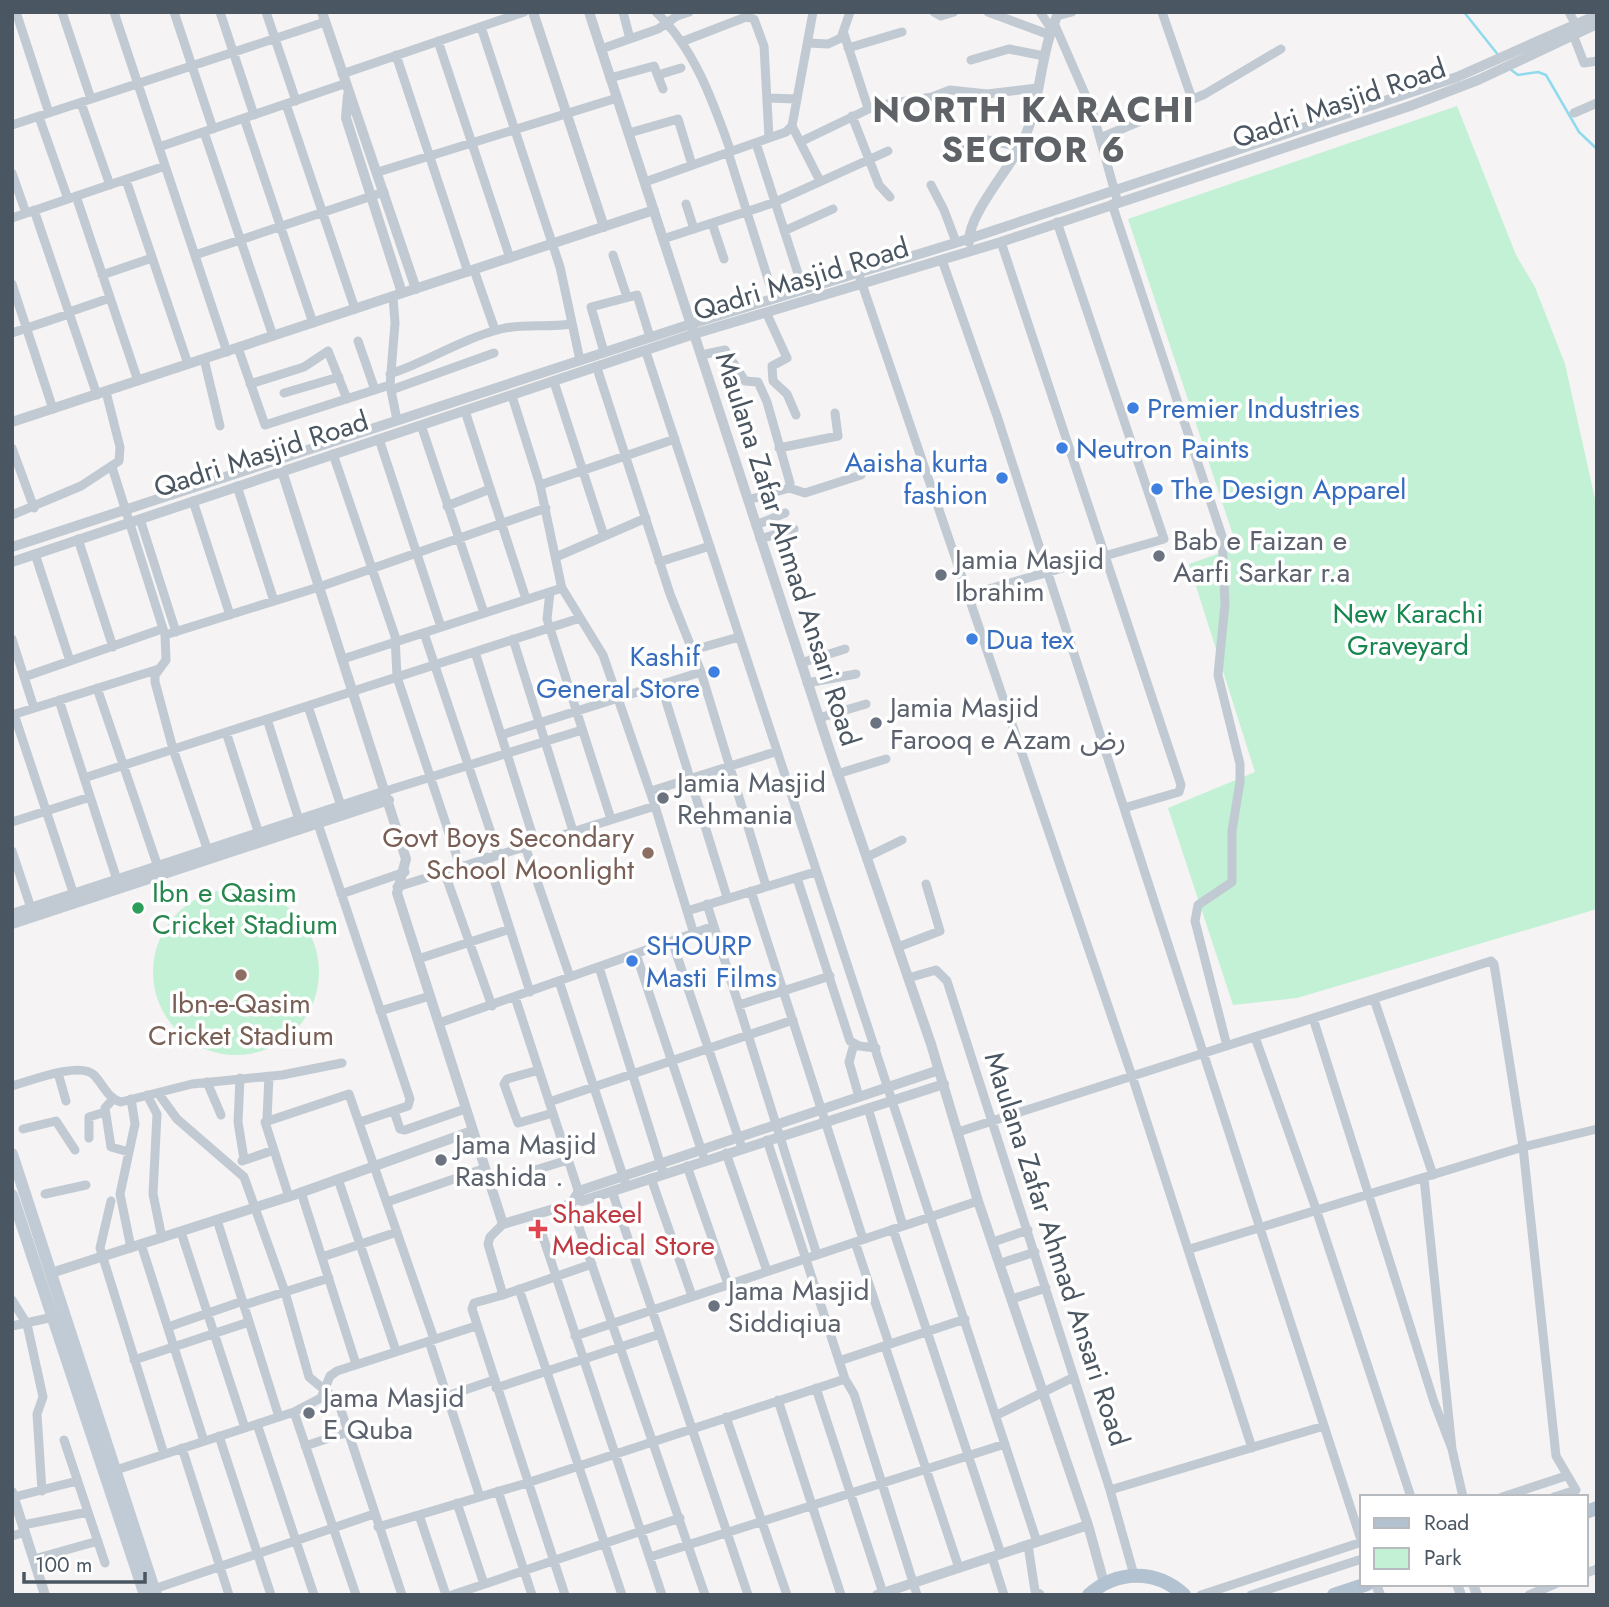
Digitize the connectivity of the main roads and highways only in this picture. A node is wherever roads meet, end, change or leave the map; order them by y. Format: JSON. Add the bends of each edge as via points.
{"nodes":[{"id":1,"x":12,"y":1154,"type":"edge"},
{"id":2,"x":12,"y":1195,"type":"edge"},
{"id":3,"x":59,"y":1316,"type":"junction"},
{"id":4,"x":1363,"y":1589,"type":"edge"},
{"id":5,"x":151,"y":1593,"type":"edge"},
{"id":6,"x":1088,"y":1595,"type":"edge"},
{"id":7,"x":1184,"y":1595,"type":"edge"},
{"id":8,"x":1334,"y":1595,"type":"edge"}],
"edges":[{"from":1,"to":3,"type":"main road","via":[[51,1273]]},
{"from":2,"to":3,"type":"main road"},
{"from":3,"to":5,"type":"main road"},
{"from":3,"to":5,"type":"main road","via":[[116,1470]]},
{"from":4,"to":8,"type":"main road"},
{"from":6,"to":7,"type":"main road","via":[[1104,1583],[1134,1575],[1164,1581]]}]}
